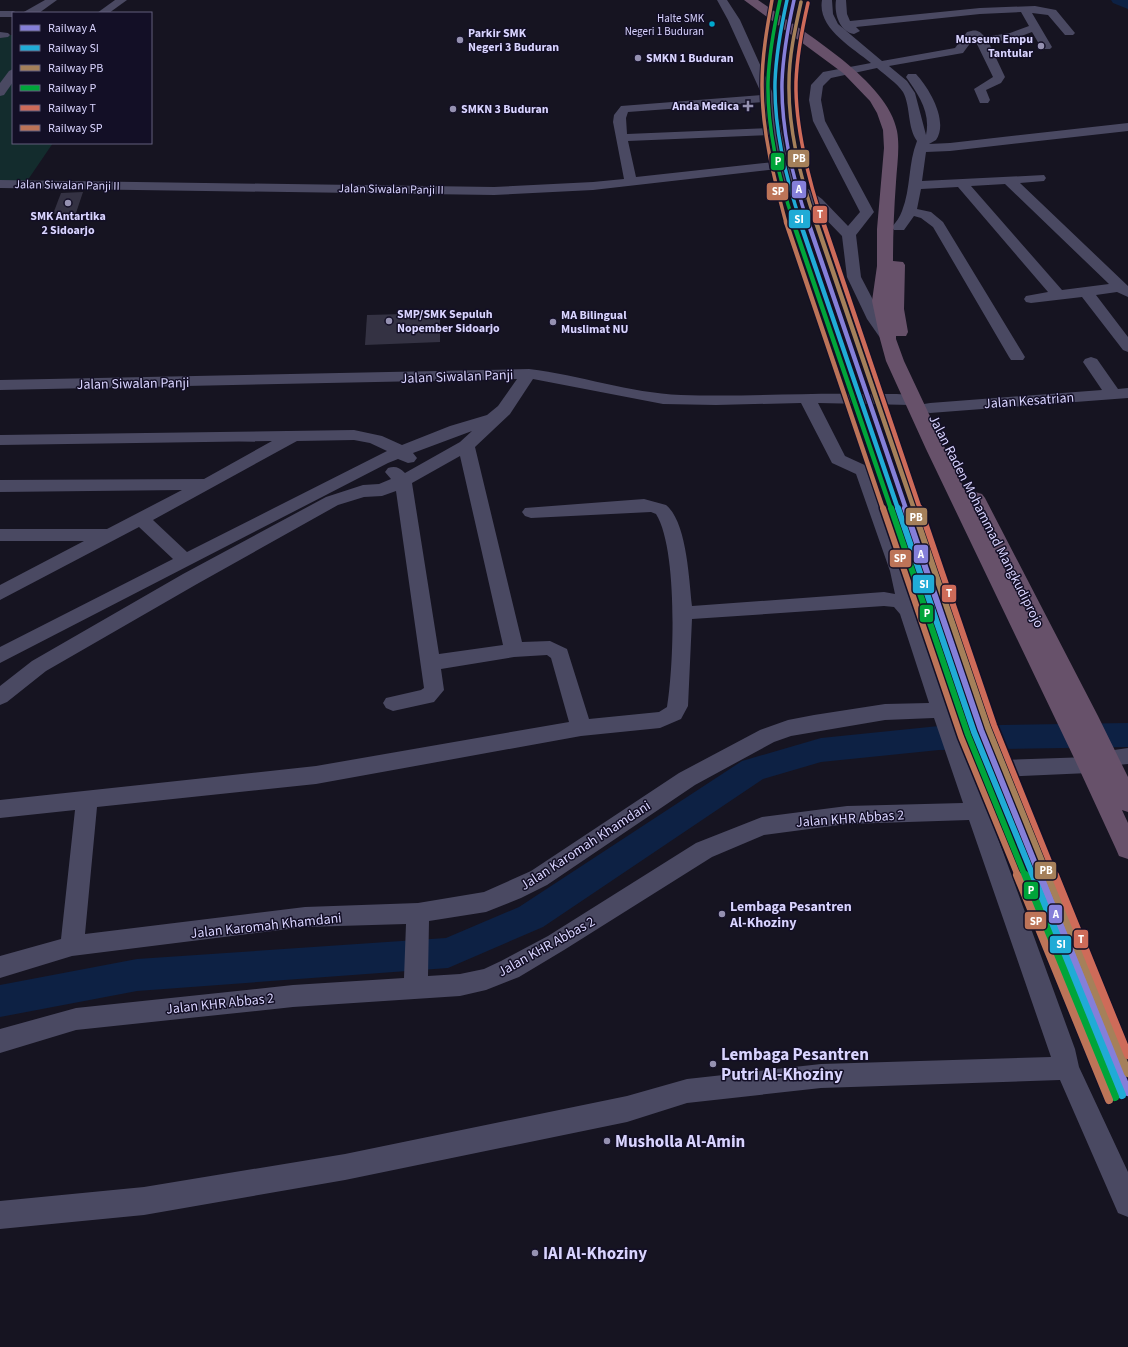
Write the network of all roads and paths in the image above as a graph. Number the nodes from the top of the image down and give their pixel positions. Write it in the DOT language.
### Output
graph roads {
  1 [pos="52,0"];
  2 [pos="722,0"];
  3 [pos="750,0"];
  4 [pos="762,0"];
  5 [pos="827,0"];
  6 [pos="841,0"];
  7 [pos="1025,9"];
  8 [pos="33,12"];
  9 [pos="0,14"];
  10 [pos="12,14"];
  11 [pos="847,25"];
  12 [pos="1034,28"];
  13 [pos="1069,33"];
  14 [pos="982,41"];
  15 [pos="1046,47"];
  16 [pos="959,51"];
  17 [pos="988,53"];
  18 [pos="895,62"];
  19 [pos="12,64"];
  20 [pos="882,64"];
  21 [pos="3,82"];
  22 [pos="768,98"];
  23 [pos="984,100"];
  24 [pos="1128,127"];
  25 [pos="774,131"];
  26 [pos="903,135"];
  27 [pos="621,138"];
  28 [pos="922,144"];
  29 [pos="781,165"];
  30 [pos="899,165"];
  31 [pos="1039,178"];
  32 [pos="1009,180"];
  33 [pos="631,182"];
  34 [pos="961,182"];
  35 [pos="0,184"];
  36 [pos="915,185"];
  37 [pos="910,211"];
  38 [pos="899,227"];
  39 [pos="849,235"];
  40 [pos="1124,290"];
  41 [pos="1087,293"];
  42 [pos="1059,296"];
  43 [pos="1031,299"];
  44 [pos="888,339"];
  45 [pos="1128,347"];
  46 [pos="1017,357"];
  47 [pos="1091,362"];
  48 [pos="529,374"];
  49 [pos="0,385"];
  50 [pos="1121,394"];
  51 [pos="807,398"];
  52 [pos="912,400"];
  53 [pos="930,408"];
  54 [pos="493,419"];
  55 [pos="293,437"];
  56 [pos="1,442"];
  57 [pos="466,446"];
  58 [pos="402,452"];
  59 [pos="382,459"];
  60 [pos="422,469"];
  61 [pos="403,481"];
  62 [pos="207,484"];
  63 [pos="0,486"];
  64 [pos="531,512"];
  65 [pos="141,519"];
  66 [pos="0,535"];
  67 [pos="111,535"];
  68 [pos="184,559"];
  69 [pos="1,591"];
  70 [pos="909,610"];
  71 [pos="683,613"];
  72 [pos="514,650"];
  73 [pos="0,656"];
  74 [pos="430,663"];
  75 [pos="0,697"];
  76 [pos="393,703"];
  77 [pos="1077,718"];
  78 [pos="945,719"];
  79 [pos="582,728"];
  80 [pos="1103,759"];
  81 [pos="959,761"];
  82 [pos="87,800"];
  83 [pos="1128,802"];
  84 [pos="0,809"];
  85 [pos="977,811"];
  86 [pos="1128,849"];
  87 [pos="418,919"];
  88 [pos="72,946"];
  89 [pos="0,967"];
  90 [pos="417,983"];
  91 [pos="0,1041"];
  92 [pos="1067,1068"];
  93 [pos="1128,1203"];
  94 [pos="0,1215"];
  1 -- 8 [label="street"];
  2 -- 22 [label="street"];
  3 -- 30 [label="highway"];
  4 -- 26 [label="highway"];
  5 -- 20 [label="street"];
  6 -- 11 [label="street"];
  7 -- 11 [label="street"];
  7 -- 12 [label="street"];
  7 -- 13 [label="street"];
  9 -- 10 [label="street"];
  11 -- 18 [label="street"];
  12 -- 14 [label="street"];
  12 -- 15 [label="street"];
  14 -- 16 [label="street"];
  14 -- 17 [label="street"];
  16 -- 17 [label="street"];
  16 -- 18 [label="street"];
  17 -- 23 [label="street"];
  18 -- 20 [label="street"];
  18 -- 28 [label="street"];
  19 -- 21 [label="street"];
  20 -- 28 [label="street"];
  20 -- 39 [label="street"];
  22 -- 25 [label="street"];
  22 -- 27 [label="street"];
  24 -- 28 [label="street"];
  25 -- 27 [label="street"];
  25 -- 29 [label="street"];
  27 -- 33 [label="street"];
  28 -- 36 [label="street"];
  29 -- 33 [label="street, Jalan Siwalan Panji II"];
  29 -- 39 [label="street"];
  30 -- 38 [label="highway, Jalan Raden Mohammad Mangkudiprojo"];
  30 -- 44 [label="highway, Jalan Raden Mohammad Mangkudiprojo"];
  31 -- 32 [label="street"];
  32 -- 34 [label="street"];
  32 -- 40 [label="street"];
  33 -- 35 [label="street, Jalan Siwalan Panji II"];
  34 -- 36 [label="street"];
  34 -- 42 [label="street"];
  36 -- 37 [label="street"];
  37 -- 38 [label="street"];
  37 -- 46 [label="street"];
  38 -- 53 [label="highway, Jalan Raden Mohammad Mangkudiprojo"];
  39 -- 44 [label="street, Jalan Raden Mohammad Mangkudiprojo"];
  40 -- 41 [label="street"];
  41 -- 42 [label="street"];
  41 -- 45 [label="street"];
  42 -- 43 [label="street"];
  44 -- 52 [label="highway, Jalan Raden Mohammad Mangkudiprojo"];
  47 -- 50 [label="street"];
  48 -- 49 [label="street, Jalan Siwalan Panji"];
  48 -- 51 [label="street, Jalan Siwalan Panji"];
  48 -- 54 [label="street"];
  50 -- 53 [label="street, Jalan Kesatrian"];
  51 -- 52 [label="street, Jalan Siwalan Panji"];
  51 -- 70 [label="street"];
  52 -- 77 [label="highway, Jalan Raden Mohammad Mangkudiprojo"];
  53 -- 77 [label="highway, Jalan Raden Mohammad Mangkudiprojo"];
  54 -- 57 [label="street"];
  54 -- 58 [label="street"];
  55 -- 56 [label="street"];
  55 -- 58 [label="street"];
  55 -- 62 [label="street"];
  57 -- 60 [label="street"];
  57 -- 72 [label="street"];
  58 -- 59 [label="street"];
  58 -- 60 [label="street"];
  59 -- 61 [label="street"];
  59 -- 68 [label="street"];
  60 -- 61 [label="street"];
  61 -- 74 [label="street"];
  61 -- 75 [label="street"];
  62 -- 63 [label="street"];
  62 -- 65 [label="street"];
  64 -- 71 [label="street"];
  65 -- 67 [label="street"];
  65 -- 68 [label="street"];
  66 -- 67 [label="street"];
  67 -- 69 [label="street"];
  68 -- 73 [label="street"];
  70 -- 71 [label="street"];
  70 -- 78 [label="street"];
  71 -- 79 [label="street"];
  72 -- 74 [label="street"];
  72 -- 79 [label="street"];
  74 -- 76 [label="street"];
  77 -- 80 [label="highway, Jalan Raden Mohammad Mangkudiprojo"];
  78 -- 81 [label="street"];
  78 -- 87 [label="street, Jalan Karomah Khamdani"];
  79 -- 82 [label="street"];
  80 -- 81 [label="street"];
  80 -- 83 [label="highway, Jalan Raden Mohammad Mangkudiprojo"];
  80 -- 86 [label="highway, Jalan Raden Mohammad Mangkudiprojo"];
  81 -- 85 [label="street"];
  82 -- 84 [label="street"];
  82 -- 88 [label="street"];
  85 -- 90 [label="street, Jalan KHR Abbas 2"];
  85 -- 92 [label="street"];
  87 -- 88 [label="street, Jalan Karomah Khamdani"];
  87 -- 90 [label="street"];
  88 -- 89 [label="street, Jalan Karomah Khamdani"];
  90 -- 91 [label="street, Jalan KHR Abbas 2"];
  92 -- 93 [label="street"];
  92 -- 94 [label="street"];
}
